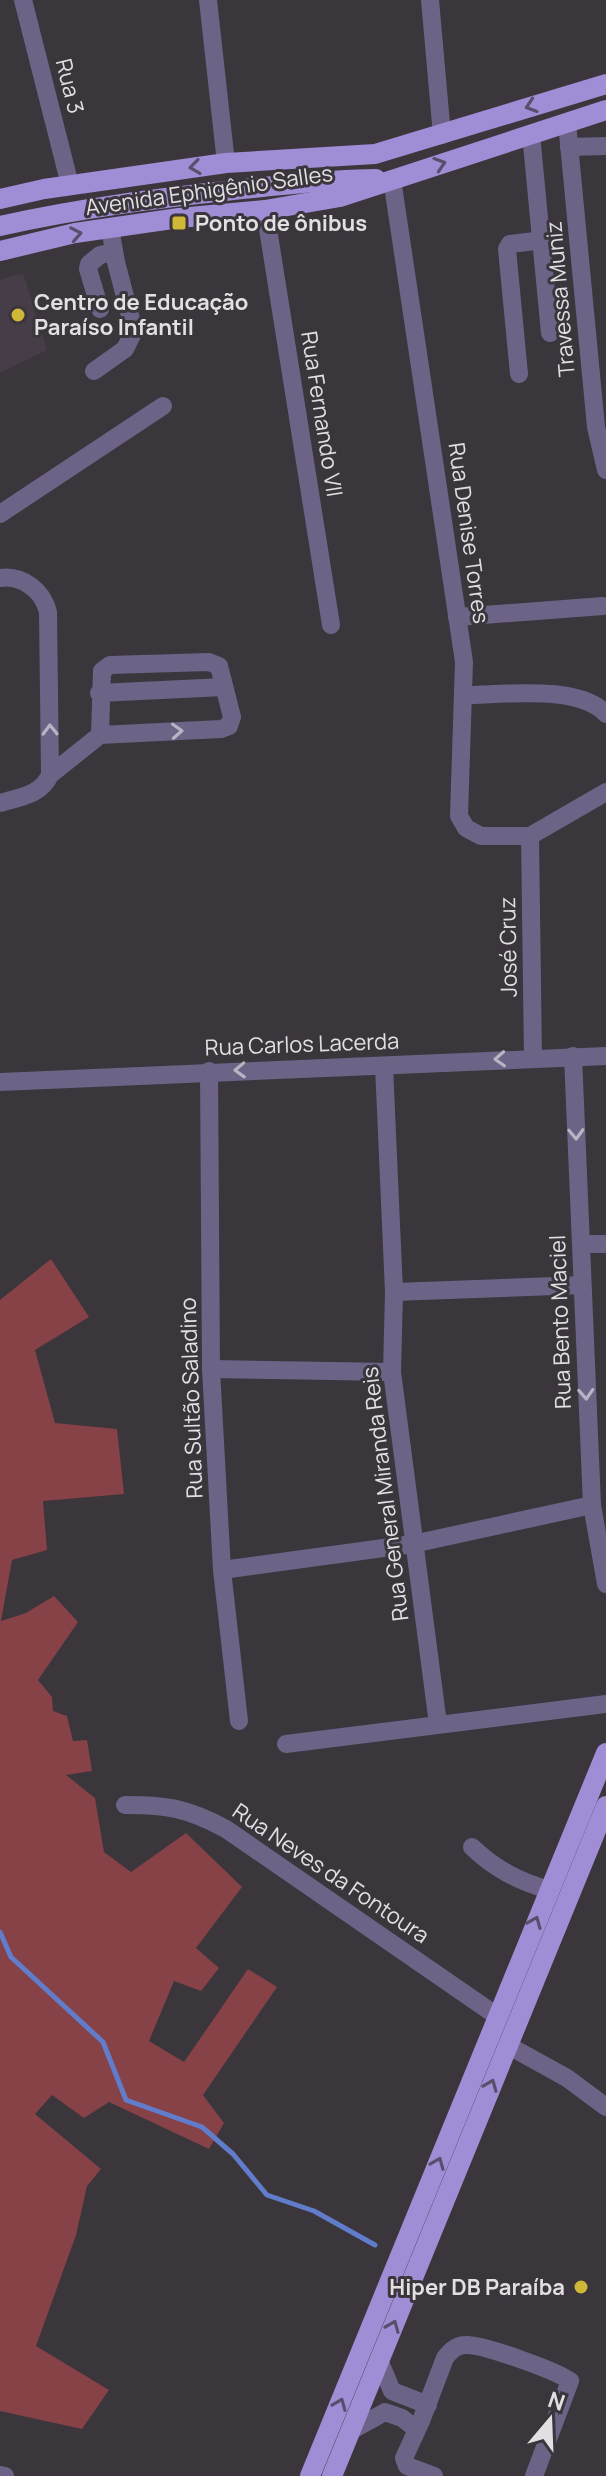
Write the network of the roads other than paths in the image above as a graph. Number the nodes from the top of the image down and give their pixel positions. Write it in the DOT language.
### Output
graph roads {
  1 [pos="23,0"];
  2 [pos="208,0"];
  3 [pos="430,0"];
  4 [pos="606,84"];
  5 [pos="606,110"];
  6 [pos="567,123"];
  7 [pos="531,134"];
  8 [pos="442,135"];
  9 [pos="606,146"];
  10 [pos="569,147"];
  11 [pos="226,163"];
  12 [pos="392,179"];
  13 [pos="70,185"];
  14 [pos="0,199"];
  15 [pos="265,210"];
  16 [pos="0,226"];
  17 [pos="110,228"];
  18 [pos="543,240"];
  19 [pos="0,251"];
  20 [pos="114,252"];
  21 [pos="100,309"];
  22 [pos="550,333"];
  23 [pos="94,371"];
  24 [pos="519,374"];
  25 [pos="163,406"];
  26 [pos="606,470"];
  27 [pos="0,514"];
  28 [pos="0,578"];
  29 [pos="603,606"];
  30 [pos="457,617"];
  31 [pos="331,625"];
  32 [pos="224,687"];
  33 [pos="99,693"];
  34 [pos="464,695"];
  35 [pos="606,714"];
  36 [pos="100,735"];
  37 [pos="50,775"];
  38 [pos="606,792"];
  39 [pos="0,803"];
  40 [pos="530,836"];
  41 [pos="573,1056"];
  42 [pos="606,1056"];
  43 [pos="533,1058"];
  44 [pos="384,1066"];
  45 [pos="209,1071"];
  46 [pos="0,1082"];
  47 [pos="581,1244"];
  48 [pos="606,1244"];
  49 [pos="581,1285"];
  50 [pos="394,1292"];
  51 [pos="211,1369"];
  52 [pos="392,1372"];
  53 [pos="592,1505"];
  54 [pos="413,1544"];
  55 [pos="222,1570"];
  56 [pos="606,1584"];
  57 [pos="606,1704"];
  58 [pos="239,1721"];
  59 [pos="438,1724"];
  60 [pos="286,1744"];
  61 [pos="606,1753"];
  62 [pos="125,1805"];
  63 [pos="606,1806"];
  64 [pos="599,1840"];
  65 [pos="472,1847"];
  66 [pos="549,1890"];
  67 [pos="497,2016"];
  68 [pos="507,2045"];
  69 [pos="606,2107"];
  70 [pos="379,2360"];
  71 [pos="392,2391"];
  72 [pos="428,2405"];
  73 [pos="385,2412"];
  74 [pos="416,2429"];
  75 [pos="349,2432"];
  76 [pos="310,2476"];
  77 [pos="332,2476"];
  78 [pos="434,2476"];
  79 [pos="534,2476"];
  1 -- 13 [label="street, Rua 3"];
  2 -- 11 [label="street"];
  3 -- 8 [label="street"];
  4 -- 8 [label="main road, Avenida Ephigênio Salles, one-way"];
  5 -- 6 [label="main road, Avenida Ephigênio Salles"];
  6 -- 7 [label="main road, Avenida Ephigênio Salles"];
  6 -- 10 [label="street, Travessa Muniz"];
  12 -- 7 [label="main road, Avenida Ephigênio Salles, one-way"];
  7 -- 18 [label="street"];
  8 -- 11 [label="main road, Avenida Ephigênio Salles"];
  9 -- 10 [label="street"];
  10 -- 26 [label="street, Travessa Muniz"];
  11 -- 13 [label="main road, Avenida Ephigênio Salles, one-way"];
  12 -- 15 [label="main road, Avenida Ephigênio Salles"];
  12 -- 16 [label="main road"];
  12 -- 30 [label="street, Rua Denise Torres"];
  13 -- 14 [label="main road, Avenida Ephigênio Salles"];
  15 -- 17 [label="main road, Avenida Ephigênio Salles"];
  15 -- 31 [label="street, Rua Fernando VII"];
  19 -- 17 [label="main road, Avenida Ephigênio Salles, one-way"];
  17 -- 20 [label="street"];
  18 -- 22 [label="street"];
  18 -- 24 [label="street"];
  20 -- 21 [label="street"];
  20 -- 23 [label="street"];
  25 -- 27 [label="street"];
  37 -- 28 [label="street, one-way"];
  29 -- 30 [label="street"];
  30 -- 34 [label="street, Rua Denise Torres"];
  32 -- 33 [label="street"];
  32 -- 33 [label="street"];
  36 -- 32 [label="street, one-way"];
  33 -- 36 [label="street"];
  34 -- 35 [label="street"];
  34 -- 40 [label="street, Rua Denise Torres"];
  36 -- 37 [label="street"];
  37 -- 39 [label="street"];
  38 -- 40 [label="street"];
  40 -- 43 [label="street, José Cruz"];
  41 -- 42 [label="street, Rua Carlos Lacerda"];
  41 -- 43 [label="street, Rua Carlos Lacerda"];
  41 -- 47 [label="street, Rua Bento Maciel, one-way"];
  43 -- 44 [label="street, Rua Carlos Lacerda, one-way"];
  44 -- 45 [label="street, Rua Carlos Lacerda, one-way"];
  44 -- 50 [label="street, Rua General Miranda Reis"];
  45 -- 46 [label="street, Rua Carlos Lacerda"];
  45 -- 51 [label="street, Rua Sultão Saladino"];
  47 -- 48 [label="street"];
  47 -- 49 [label="street, Rua Bento Maciel"];
  49 -- 50 [label="street"];
  49 -- 53 [label="street, Rua Bento Maciel, one-way"];
  50 -- 52 [label="street, Rua General Miranda Reis"];
  51 -- 52 [label="street"];
  51 -- 55 [label="street, Rua Sultão Saladino"];
  52 -- 54 [label="street, Rua General Miranda Reis"];
  53 -- 54 [label="street"];
  53 -- 56 [label="street, Rua Bento Maciel"];
  54 -- 55 [label="street"];
  54 -- 59 [label="street, Rua General Miranda Reis"];
  55 -- 58 [label="street, Rua Sultão Saladino"];
  57 -- 59 [label="street"];
  59 -- 60 [label="street"];
  61 -- 66 [label="main road"];
  62 -- 67 [label="street, Rua Neves da Fontoura"];
  63 -- 64 [label="main road"];
  64 -- 68 [label="main road"];
  65 -- 66 [label="street"];
  67 -- 66 [label="main road, one-way"];
  76 -- 67 [label="main road, one-way"];
  68 -- 69 [label="street"];
  70 -- 68 [label="main road, one-way"];
  70 -- 71 [label="street"];
  70 -- 75 [label="main road"];
  71 -- 72 [label="street"];
  71 -- 73 [label="street"];
  72 -- 74 [label="street"];
  72 -- 79 [label="street"];
  73 -- 74 [label="street"];
  73 -- 75 [label="street"];
  74 -- 78 [label="street"];
  75 -- 77 [label="main road"];
}
